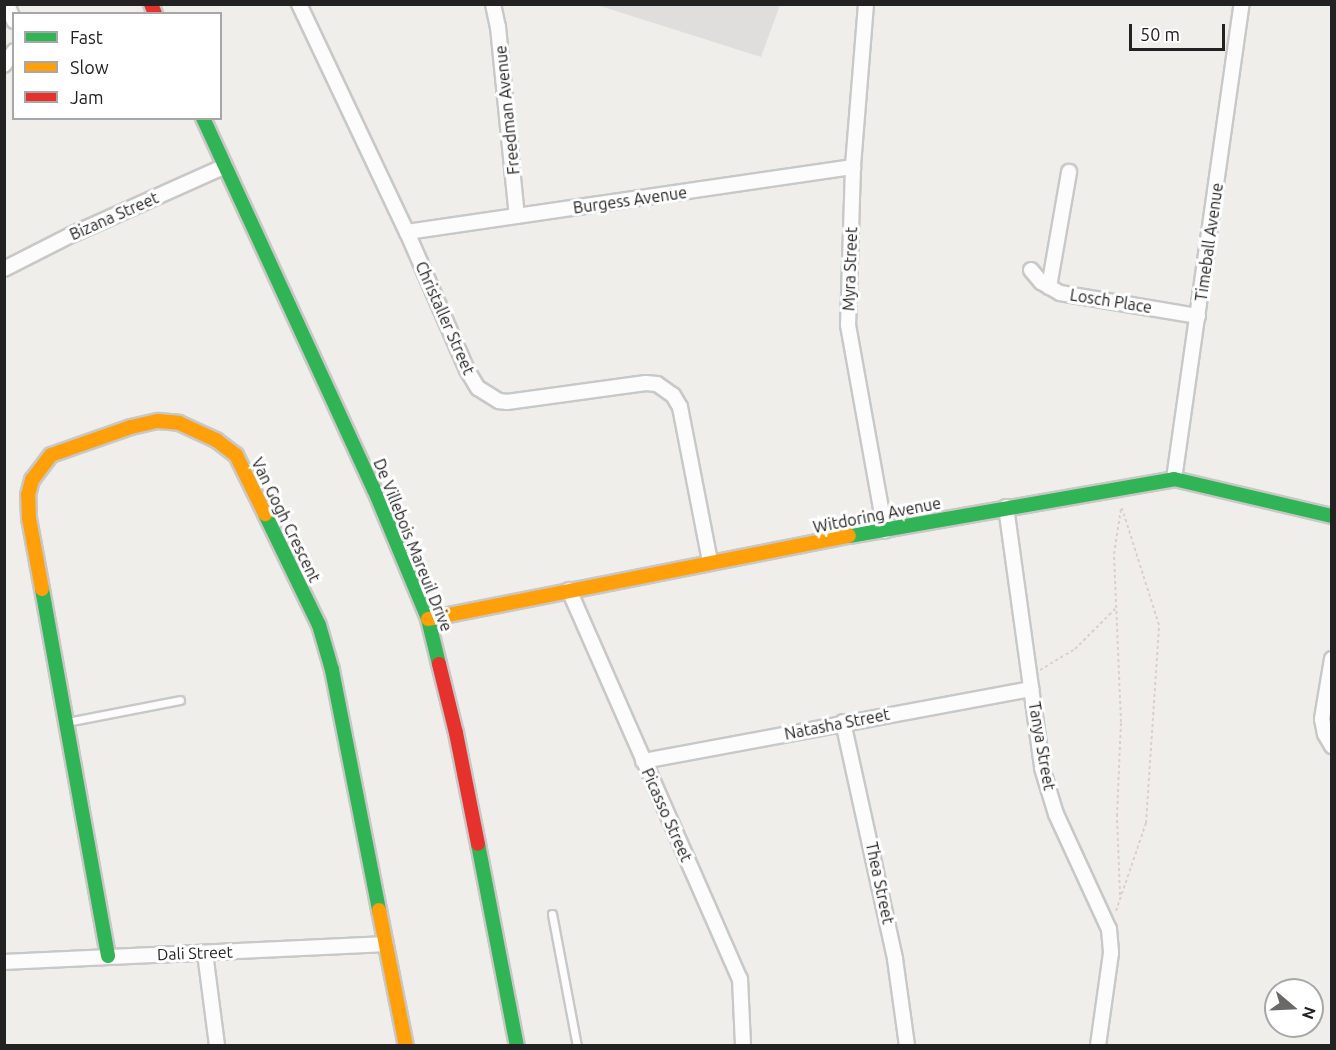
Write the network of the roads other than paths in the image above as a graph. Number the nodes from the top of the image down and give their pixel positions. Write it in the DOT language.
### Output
graph roads {
  1 [pos="299,4"];
  2 [pos="493,4"];
  3 [pos="866,4"];
  4 [pos="1242,4"];
  5 [pos="204,120"];
  6 [pos="225,166"];
  7 [pos="853,167"];
  8 [pos="1068,172"];
  9 [pos="518,216"];
  10 [pos="407,232"];
  11 [pos="4,269"];
  12 [pos="1031,270"];
  13 [pos="1049,288"];
  14 [pos="1198,316"];
  15 [pos="1174,479"];
  16 [pos="1006,507"];
  17 [pos="1332,516"];
  18 [pos="885,531"];
  19 [pos="711,562"];
  20 [pos="569,590"];
  21 [pos="428,619"];
  22 [pos="1332,659"];
  23 [pos="1031,689"];
  24 [pos="180,700"];
  25 [pos="67,722"];
  26 [pos="843,722"];
  27 [pos="1332,746"];
  28 [pos="643,761"];
  29 [pos="552,914"];
  30 [pos="386,944"];
  31 [pos="205,953"];
  32 [pos="108,956"];
  33 [pos="4,962"];
  34 [pos="217,1046"];
  35 [pos="406,1046"];
  36 [pos="517,1046"];
  37 [pos="577,1046"];
  38 [pos="742,1046"];
  39 [pos="907,1046"];
  40 [pos="1098,1046"];
  1 -- 10 [label="street, Christaller Street"];
  2 -- 9 [label="street, Freedman Avenue"];
  3 -- 7 [label="street, Myra Street"];
  4 -- 14 [label="street, Timeball Avenue"];
  5 -- 6 [label="street, De Villebois Mareuil Drive"];
  6 -- 11 [label="street, Bizana Street"];
  6 -- 21 [label="street, De Villebois Mareuil Drive"];
  7 -- 9 [label="street, Burgess Avenue"];
  7 -- 18 [label="street, Myra Street"];
  8 -- 13 [label="street"];
  9 -- 10 [label="street, Burgess Avenue"];
  10 -- 19 [label="street, Christaller Street"];
  12 -- 13 [label="street, Losch Place"];
  13 -- 14 [label="street, Losch Place"];
  14 -- 15 [label="street, Timeball Avenue"];
  15 -- 16 [label="street, Witdoring Avenue"];
  15 -- 17 [label="street, Witdoring Avenue"];
  16 -- 18 [label="street, Witdoring Avenue"];
  16 -- 23 [label="street, Tanya Street"];
  18 -- 19 [label="street, Witdoring Avenue"];
  19 -- 20 [label="street, Witdoring Avenue"];
  20 -- 21 [label="street, Witdoring Avenue"];
  20 -- 28 [label="street, Picasso Street"];
  21 -- 36 [label="street, De Villebois Mareuil Drive"];
  22 -- 27 [label="street"];
  23 -- 26 [label="street, Natasha Street"];
  23 -- 40 [label="street, Tanya Street"];
  24 -- 25 [label="lane"];
  25 -- 30 [label="street, Van Gogh Crescent"];
  25 -- 32 [label="street, Van Gogh Crescent"];
  26 -- 28 [label="street, Natasha Street"];
  26 -- 39 [label="street, Thea Street"];
  28 -- 38 [label="street, Picasso Street"];
  29 -- 37 [label="lane"];
  30 -- 31 [label="street, Dali Street"];
  30 -- 35 [label="street, Van Gogh Crescent"];
  31 -- 32 [label="street, Dali Street"];
  31 -- 34 [label="street"];
  32 -- 33 [label="street, Dali Street"];
}
